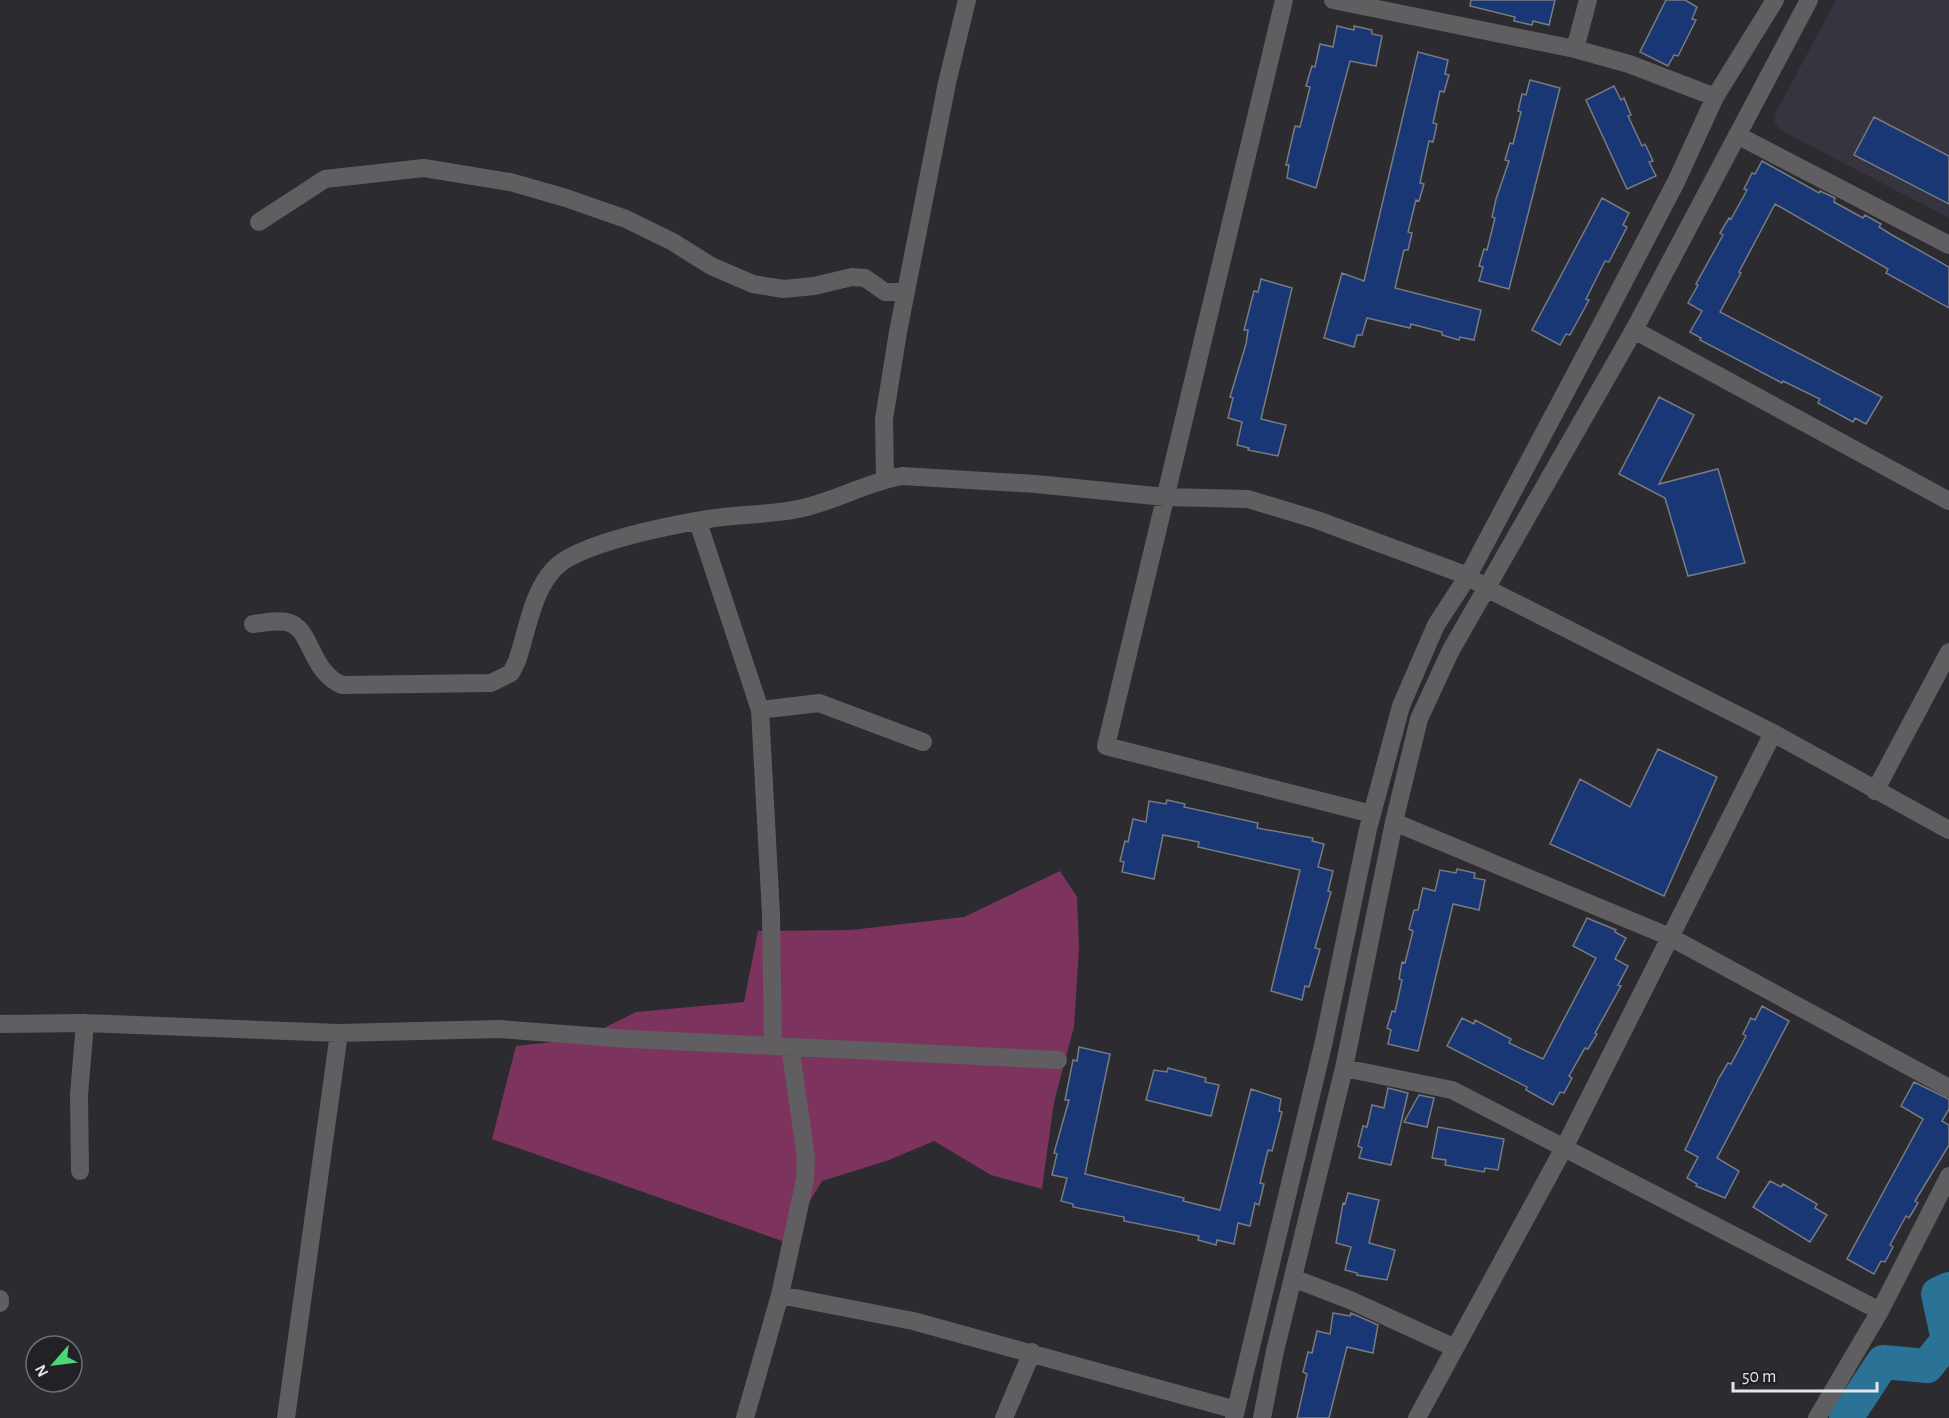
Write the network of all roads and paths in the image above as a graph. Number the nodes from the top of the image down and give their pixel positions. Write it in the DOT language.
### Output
graph roads {
  1 [pos="967,0"];
  2 [pos="1284,0"];
  3 [pos="1333,0"];
  4 [pos="1588,0"];
  5 [pos="1775,0"];
  6 [pos="1809,0"];
  7 [pos="1575,49"];
  8 [pos="1715,97"];
  9 [pos="1737,135"];
  10 [pos="259,222"];
  11 [pos="1949,245"];
  12 [pos="906,292"];
  13 [pos="1634,330"];
  14 [pos="885,479"];
  15 [pos="1164,497"];
  16 [pos="1949,501"];
  17 [pos="698,522"];
  18 [pos="1468,576"];
  19 [pos="1486,588"];
  20 [pos="253,624"];
  21 [pos="1949,652"];
  22 [pos="760,710"];
  23 [pos="1773,733"];
  24 [pos="923,741"];
  25 [pos="1875,791"];
  26 [pos="1372,814"];
  27 [pos="1394,822"];
  28 [pos="1949,830"];
  29 [pos="1670,937"];
  30 [pos="85,1023"];
  31 [pos="0,1024"];
  32 [pos="339,1033"];
  33 [pos="782,1047"];
  34 [pos="1058,1060"];
  35 [pos="1344,1068"];
  36 [pos="1949,1088"];
  37 [pos="1565,1146"];
  38 [pos="80,1171"];
  39 [pos="1949,1176"];
  40 [pos="1293,1278"];
  41 [pos="780,1295"];
  42 [pos="1880,1311"];
  43 [pos="1252,1343"];
  44 [pos="1455,1348"];
  45 [pos="1275,1351"];
  46 [pos="1032,1352"];
  47 [pos="1235,1414"];
  48 [pos="286,1418"];
  49 [pos="746,1418"];
  50 [pos="1004,1418"];
  51 [pos="1262,1418"];
  52 [pos="1417,1418"];
  53 [pos="1817,1418"];
  1 -- 12 [label="street"];
  2 -- 15 [label="street"];
  3 -- 7 [label="street"];
  4 -- 7 [label="street"];
  5 -- 8 [label="street"];
  6 -- 9 [label="street"];
  7 -- 8 [label="street"];
  8 -- 18 [label="street"];
  9 -- 11 [label="street"];
  9 -- 13 [label="street"];
  10 -- 12 [label="street"];
  12 -- 14 [label="street"];
  13 -- 16 [label="street"];
  13 -- 19 [label="street"];
  14 -- 15 [label="street"];
  14 -- 17 [label="street"];
  15 -- 18 [label="street"];
  15 -- 26 [label="street"];
  17 -- 20 [label="street"];
  17 -- 22 [label="street"];
  18 -- 19 [label="street"];
  18 -- 26 [label="street"];
  19 -- 23 [label="street"];
  19 -- 27 [label="street"];
  21 -- 25 [label="street"];
  22 -- 24 [label="street"];
  22 -- 33 [label="street"];
  23 -- 25 [label="street"];
  23 -- 29 [label="street"];
  25 -- 28 [label="street"];
  26 -- 43 [label="street"];
  27 -- 29 [label="street"];
  27 -- 35 [label="street"];
  29 -- 36 [label="street"];
  29 -- 37 [label="street"];
  30 -- 31 [label="street"];
  30 -- 32 [label="street"];
  30 -- 38 [label="street"];
  32 -- 33 [label="street"];
  32 -- 48 [label="street"];
  33 -- 34 [label="street"];
  33 -- 41 [label="street"];
  35 -- 37 [label="street"];
  35 -- 40 [label="street"];
  37 -- 42 [label="street"];
  37 -- 44 [label="street"];
  39 -- 42 [label="street"];
  40 -- 44 [label="street"];
  40 -- 45 [label="street"];
  41 -- 46 [label="street"];
  41 -- 49 [label="street"];
  42 -- 53 [label="street"];
  43 -- 45 [label="street"];
  43 -- 47 [label="street"];
  44 -- 52 [label="street"];
  45 -- 51 [label="street"];
  46 -- 47 [label="street"];
  46 -- 50 [label="street"];
}
